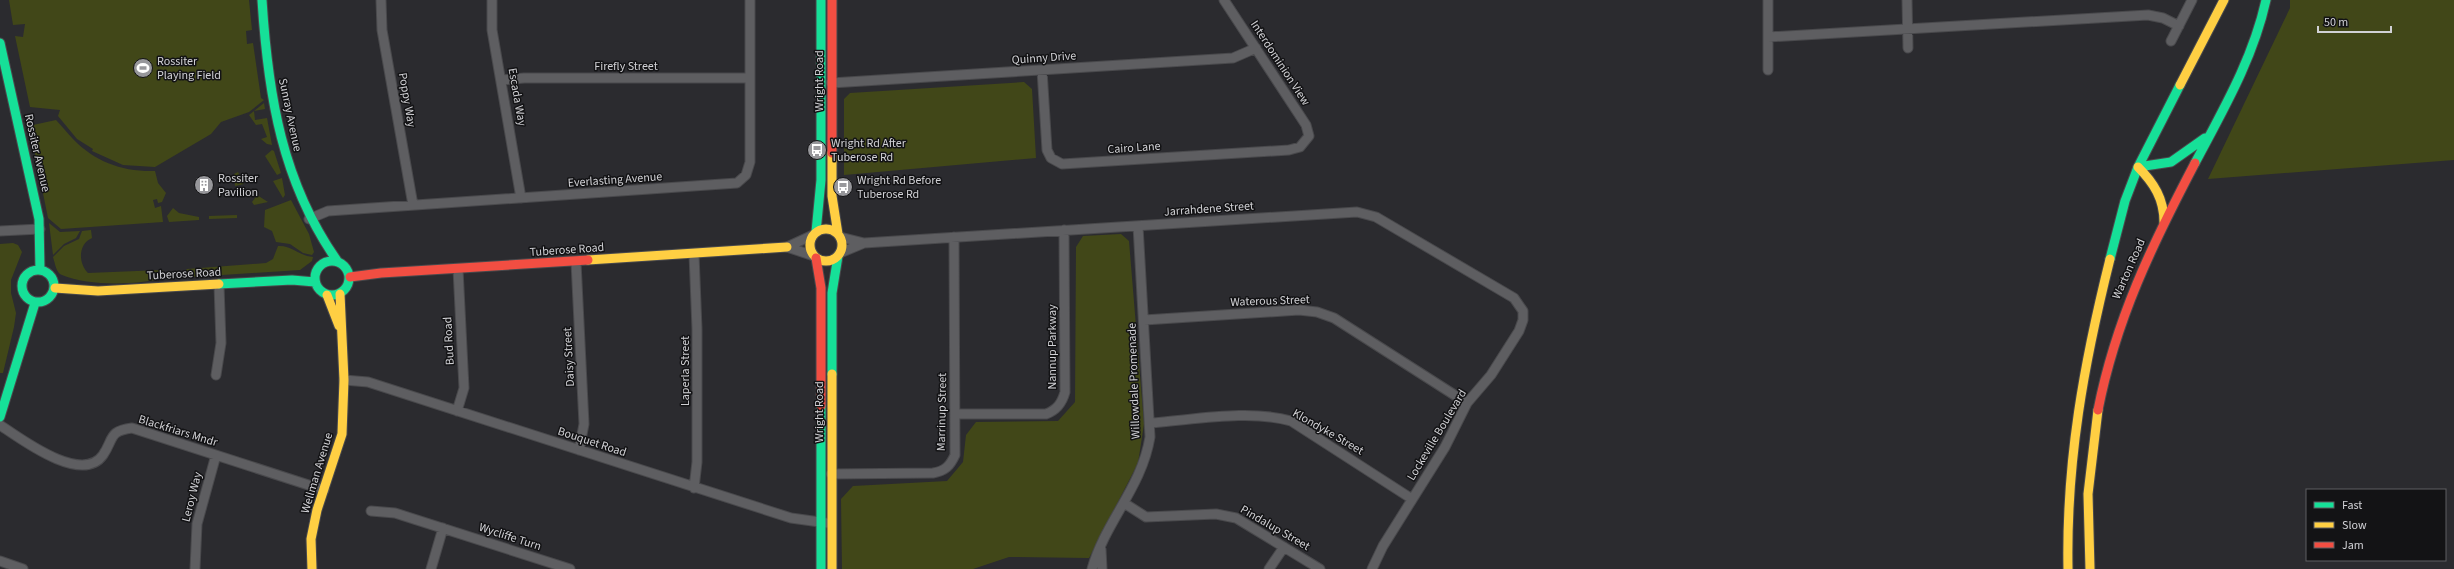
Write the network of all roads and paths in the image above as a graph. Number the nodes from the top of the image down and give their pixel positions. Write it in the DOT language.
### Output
graph roads {
  1 [pos="262,0"];
  2 [pos="381,0"];
  3 [pos="492,0"];
  4 [pos="750,0"];
  5 [pos="821,0"];
  6 [pos="832,0"];
  7 [pos="1224,0"];
  8 [pos="1768,0"];
  9 [pos="1907,0"];
  10 [pos="2192,0"];
  11 [pos="2224,0"];
  12 [pos="2264,2"];
  13 [pos="2179,26"];
  14 [pos="1908,28"];
  15 [pos="1768,37"];
  16 [pos="2171,41"];
  17 [pos="0,43"];
  18 [pos="1256,48"];
  19 [pos="1908,48"];
  20 [pos="1042,70"];
  21 [pos="1768,70"];
  22 [pos="750,78"];
  23 [pos="502,80"];
  24 [pos="831,83"];
  25 [pos="2211,133"];
  26 [pos="1306,142"];
  27 [pos="2138,167"];
  28 [pos="520,198"];
  29 [pos="413,205"];
  30 [pos="309,219"];
  31 [pos="2164,222"];
  32 [pos="1138,226"];
  33 [pos="40,228"];
  34 [pos="315,230"];
  35 [pos="1064,230"];
  36 [pos="0,231"];
  37 [pos="815,233"];
  38 [pos="839,236"];
  39 [pos="954,237"];
  40 [pos="864,243"];
  41 [pos="787,247"];
  42 [pos="694,254"];
  43 [pos="839,254"];
  44 [pos="815,257"];
  45 [pos="338,262"];
  46 [pos="576,262"];
  47 [pos="322,264"];
  48 [pos="458,269"];
  49 [pos="40,270"];
  50 [pos="350,277"];
  51 [pos="315,282"];
  52 [pos="219,285"];
  53 [pos="55,288"];
  54 [pos="340,294"];
  55 [pos="327,295"];
  56 [pos="35,302"];
  57 [pos="1524,314"];
  58 [pos="1144,320"];
  59 [pos="342,336"];
  60 [pos="216,375"];
  61 [pos="344,380"];
  62 [pos="1467,403"];
  63 [pos="457,411"];
  64 [pos="955,414"];
  65 [pos="0,417"];
  66 [pos="1150,423"];
  67 [pos="0,425"];
  68 [pos="579,450"];
  69 [pos="216,455"];
  70 [pos="831,474"];
  71 [pos="694,488"];
  72 [pos="324,490"];
  73 [pos="1412,499"];
  74 [pos="1124,504"];
  75 [pos="371,511"];
  76 [pos="821,523"];
  77 [pos="832,523"];
  78 [pos="443,528"];
  79 [pos="1284,547"];
  80 [pos="1101,548"];
  81 [pos="0,562"];
  82 [pos="23,569"];
  83 [pos="195,569"];
  84 [pos="312,569"];
  85 [pos="431,569"];
  86 [pos="570,569"];
  87 [pos="821,569"];
  88 [pos="832,569"];
  89 [pos="1092,569"];
  90 [pos="1102,569"];
  91 [pos="1269,569"];
  92 [pos="1320,569"];
  93 [pos="1372,569"];
  94 [pos="2068,569"];
  95 [pos="2090,569"];
  1 -- 30 [label="main road, Sunray Avenue"];
  2 -- 29 [label="street, Poppy Way"];
  3 -- 23 [label="street, Escada Way"];
  4 -- 22 [label="street, Everlasting Avenue"];
  5 -- 37 [label="main road, Wright Road"];
  6 -- 24 [label="main road, Wright Road"];
  7 -- 18 [label="street, Interdominion View"];
  8 -- 15 [label="street"];
  9 -- 14 [label="street"];
  10 -- 13 [label="street"];
  11 -- 27 [label="main road, Warton Road"];
  12 -- 25 [label="main road, Warton Road"];
  13 -- 14 [label="street"];
  13 -- 16 [label="street"];
  14 -- 15 [label="street"];
  14 -- 19 [label="street"];
  15 -- 21 [label="street"];
  17 -- 33 [label="main road, Rossiter Avenue"];
  18 -- 20 [label="street, Quinny Drive"];
  18 -- 26 [label="street, Interdominion View"];
  20 -- 24 [label="street, Quinny Drive"];
  20 -- 26 [label="street, Cairo Lane"];
  22 -- 23 [label="street, Firefly Street"];
  22 -- 28 [label="street, Everlasting Avenue"];
  23 -- 28 [label="street, Escada Way"];
  24 -- 38 [label="main road, Wright Road"];
  25 -- 27 [label="main road"];
  25 -- 31 [label="main road, Warton Road"];
  27 -- 31 [label="main road"];
  27 -- 94 [label="main road, Warton Road"];
  28 -- 29 [label="street, Everlasting Avenue"];
  29 -- 30 [label="street, Everlasting Avenue"];
  30 -- 34 [label="main road, Sunray Avenue"];
  31 -- 95 [label="main road, Warton Road"];
  32 -- 35 [label="street, Jarrahdene Street"];
  32 -- 57 [label="street, Jarrahdene Street"];
  32 -- 58 [label="street, Willowdale Promenade"];
  33 -- 36 [label="street"];
  33 -- 49 [label="main road, Rossiter Avenue"];
  34 -- 45 [label="main road, Sunray Avenue"];
  34 -- 47 [label="main road, Sunray Avenue"];
  35 -- 39 [label="street, Jarrahdene Street"];
  35 -- 64 [label="street, Nannup Parkway"];
  37 -- 38 [label="main road"];
  37 -- 41 [label="street, Tuberose Road"];
  37 -- 44 [label="main road"];
  38 -- 40 [label="street, Jarrahdene Street"];
  38 -- 43 [label="main road"];
  39 -- 40 [label="street, Jarrahdene Street"];
  39 -- 64 [label="street, Marrinup Street"];
  40 -- 43 [label="street, Jarrahdene Street"];
  41 -- 42 [label="main road, Tuberose Road"];
  41 -- 44 [label="street, Tuberose Road"];
  42 -- 46 [label="main road, Tuberose Road"];
  42 -- 71 [label="street, Laperla Street"];
  43 -- 44 [label="main road"];
  43 -- 70 [label="main road, Wright Road"];
  44 -- 76 [label="main road, Wright Road"];
  45 -- 47 [label="main road"];
  45 -- 50 [label="main road"];
  46 -- 48 [label="main road, Tuberose Road"];
  46 -- 68 [label="street, Daisy Street"];
  47 -- 51 [label="main road"];
  48 -- 50 [label="main road, Tuberose Road"];
  48 -- 63 [label="street, Bud Road"];
  49 -- 53 [label="main road"];
  49 -- 56 [label="main road"];
  50 -- 54 [label="main road"];
  51 -- 52 [label="main road, Tuberose Road"];
  51 -- 55 [label="main road"];
  52 -- 53 [label="main road, Tuberose Road"];
  52 -- 60 [label="street"];
  53 -- 56 [label="main road"];
  54 -- 55 [label="main road"];
  54 -- 59 [label="main road, Wellman Avenue"];
  55 -- 59 [label="main road, Wellman Avenue"];
  56 -- 65 [label="main road"];
  57 -- 62 [label="street, Lockeville Boulevard"];
  58 -- 62 [label="street, Waterous Street"];
  58 -- 66 [label="street, Willowdale Promenade"];
  59 -- 61 [label="main road, Wellman Avenue"];
  61 -- 63 [label="street, Bouquet Road"];
  61 -- 72 [label="main road, Wellman Avenue"];
  62 -- 73 [label="street, Lockeville Boulevard"];
  63 -- 68 [label="street, Bouquet Road"];
  64 -- 70 [label="street, Marrinup Street"];
  66 -- 73 [label="street, Klondyke Street"];
  66 -- 74 [label="street, Willowdale Promenade"];
  67 -- 69 [label="street, Blackfriars Mndr"];
  68 -- 71 [label="street, Bouquet Road"];
  69 -- 72 [label="street, Blackfriars Mndr"];
  69 -- 83 [label="street, Leroy Way"];
  70 -- 77 [label="main road, Wright Road"];
  71 -- 76 [label="street, Bouquet Road"];
  72 -- 84 [label="main road, Wellman Avenue"];
  73 -- 93 [label="street, Lockeville Boulevard"];
  74 -- 79 [label="street, Pindalup Street"];
  74 -- 80 [label="street, Willowdale Promenade"];
  75 -- 78 [label="street, Wycliffe Turn"];
  76 -- 77 [label="street, Bouquet Road"];
  76 -- 87 [label="main road, Wright Road"];
  77 -- 88 [label="main road, Wright Road"];
  78 -- 85 [label="street"];
  78 -- 86 [label="street, Wycliffe Turn"];
  79 -- 91 [label="street"];
  79 -- 92 [label="street, Pindalup Street"];
  80 -- 89 [label="street, Willowdale Promenade"];
  80 -- 90 [label="street"];
  81 -- 82 [label="street"];
}
